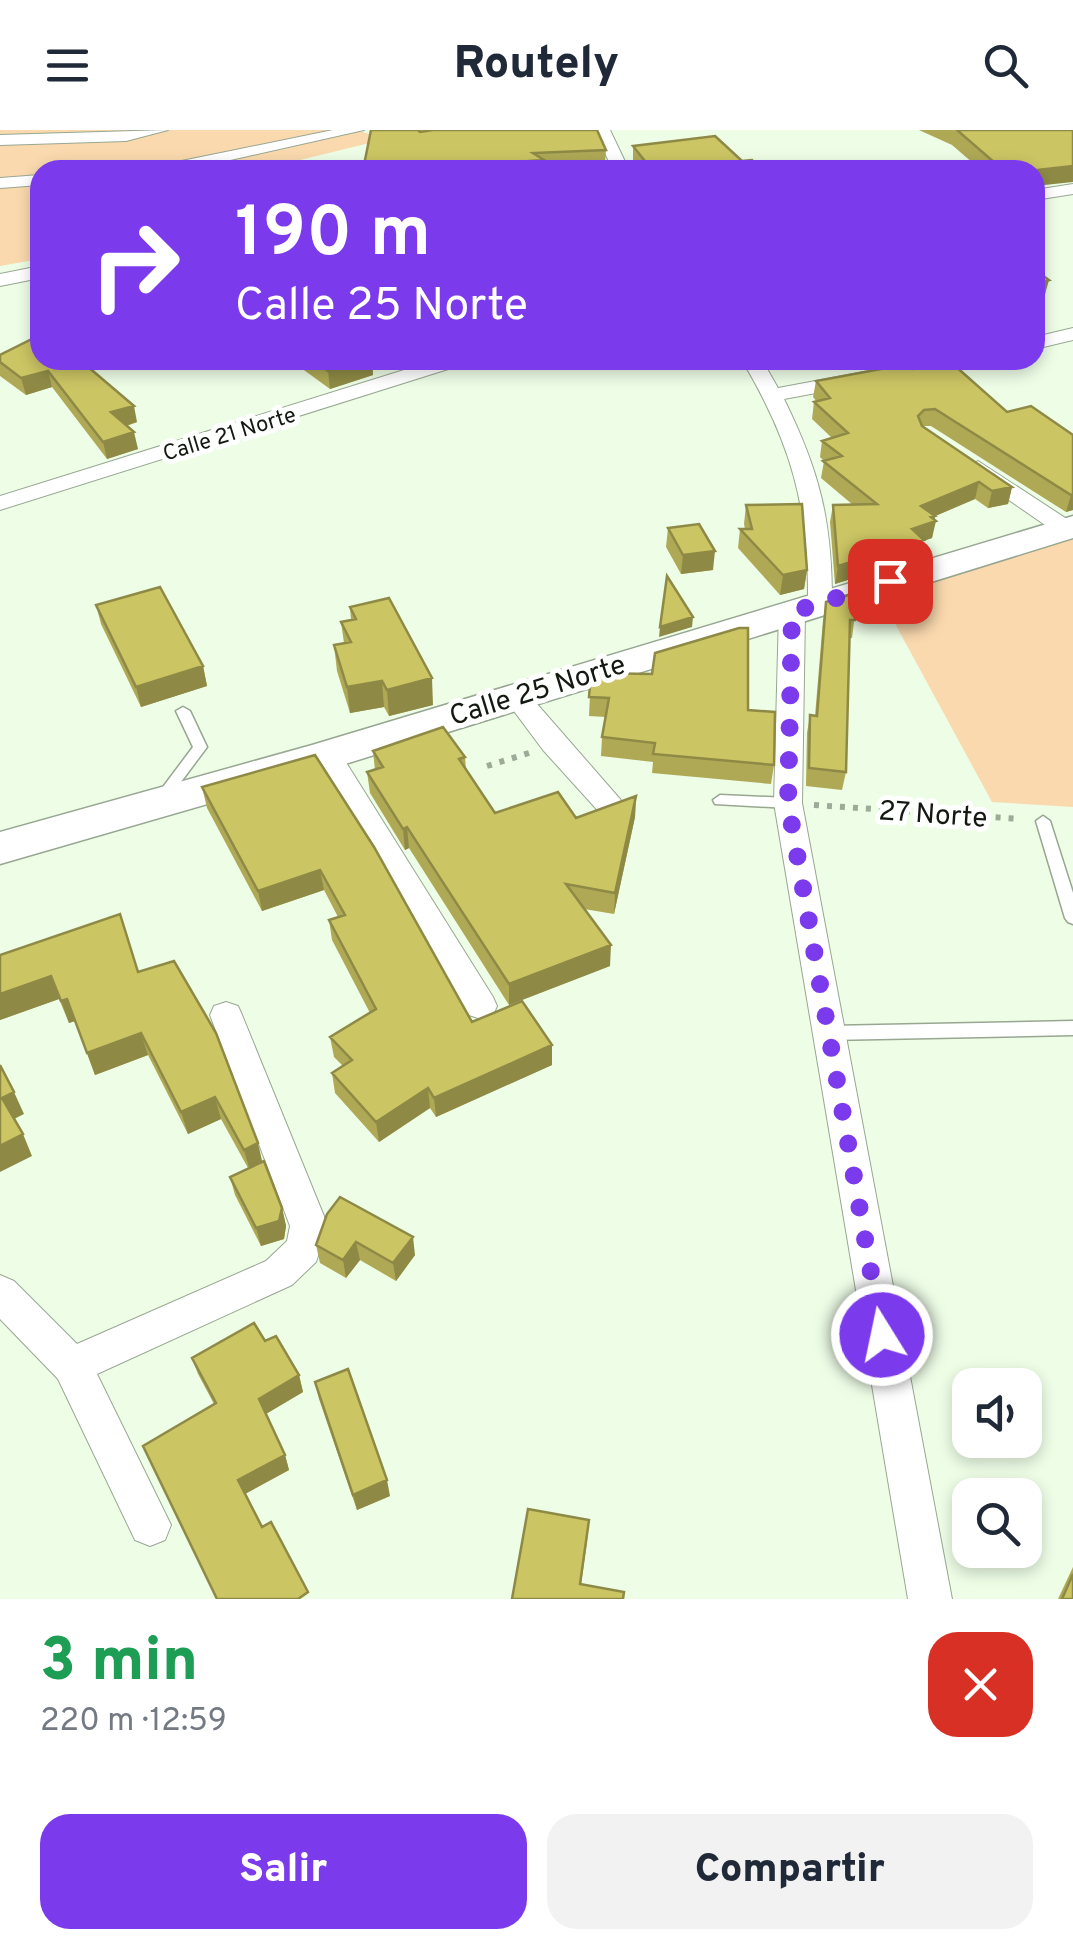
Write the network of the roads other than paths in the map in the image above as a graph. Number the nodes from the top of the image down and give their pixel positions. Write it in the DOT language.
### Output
graph roads {
  1 [pos="160,130"];
  2 [pos="356,130"];
  3 [pos="602,130"];
  4 [pos="0,140"];
  5 [pos="210,160"];
  6 [pos="610,160"];
  7 [pos="30,180"];
  8 [pos="0,182"];
  9 [pos="1073,188"];
  10 [pos="1045,193"];
  11 [pos="30,274"];
  12 [pos="0,280"];
  13 [pos="1073,334"];
  14 [pos="1045,341"];
  15 [pos="425,370"];
  16 [pos="758,370"];
  17 [pos="908,370"];
  18 [pos="774,395"];
  19 [pos="959,456"];
  20 [pos="0,503"];
  21 [pos="1070,528"];
  22 [pos="806,607"];
  23 [pos="515,696"];
  24 [pos="183,711"];
  25 [pos="326,755"];
  26 [pos="162,799"];
  27 [pos="720,800"];
  28 [pos="788,803"];
  29 [pos="610,806"];
  30 [pos="1043,821"];
  31 [pos="0,848"];
  32 [pos="1073,918"];
  33 [pos="481,1006"];
  34 [pos="226,1015"];
  35 [pos="1073,1028"];
  36 [pos="829,1033"];
  37 [pos="0,1293"];
  38 [pos="72,1366"];
  39 [pos="150,1525"];
  40 [pos="930,1599"];
  1 -- 4 [label="street"];
  2 -- 5 [label="street"];
  3 -- 6 [label="street"];
  7 -- 8 [label="street"];
  9 -- 10 [label="street"];
  11 -- 12 [label="street"];
  13 -- 14 [label="street"];
  15 -- 20 [label="street, Calle 21 Norte"];
  16 -- 18 [label="street"];
  17 -- 18 [label="street"];
  18 -- 22 [label="street"];
  19 -- 21 [label="street"];
  21 -- 22 [label="street, Calle 25 Norte"];
  22 -- 23 [label="street, Calle 25 Norte"];
  22 -- 28 [label="street"];
  23 -- 25 [label="street, Calle 25 Norte"];
  23 -- 29 [label="street"];
  24 -- 26 [label="lane"];
  25 -- 26 [label="street, Calle 25 Norte"];
  25 -- 33 [label="street"];
  26 -- 31 [label="street, Calle 25 Norte"];
  27 -- 28 [label="lane"];
  28 -- 36 [label="street"];
  30 -- 32 [label="lane"];
  34 -- 38 [label="street"];
  35 -- 36 [label="lane"];
  36 -- 40 [label="street"];
  37 -- 38 [label="street"];
  38 -- 39 [label="street"];
}
